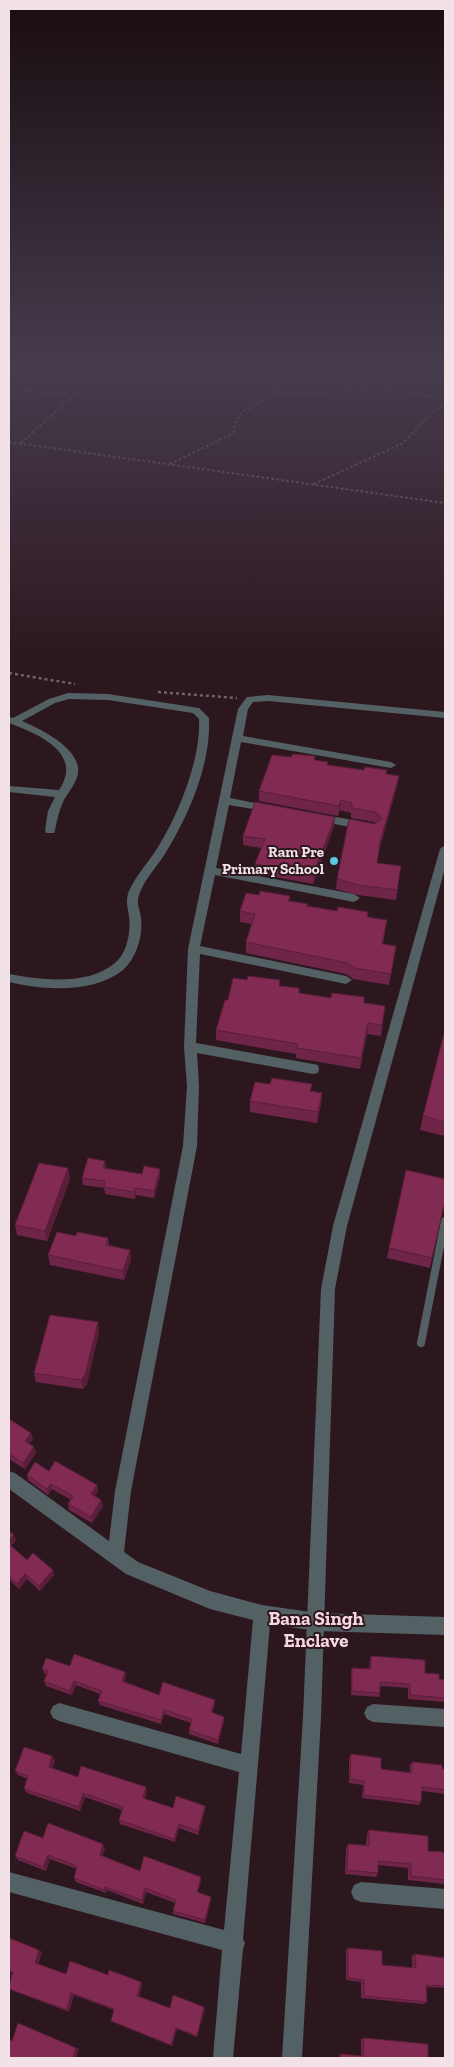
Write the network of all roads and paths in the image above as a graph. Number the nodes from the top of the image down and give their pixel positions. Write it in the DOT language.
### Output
graph roads {
  1 [pos="173,464"];
  2 [pos="356,464"];
  3 [pos="313,484"];
  4 [pos="445,503"];
  5 [pos="445,715"];
  6 [pos="12,721"];
  7 [pos="236,738"];
  8 [pos="391,765"];
  9 [pos="9,789"];
  10 [pos="62,794"];
  11 [pos="224,800"];
  12 [pos="280,811"];
  13 [pos="308,816"];
  14 [pos="374,828"];
  15 [pos="50,830"];
  16 [pos="445,849"];
  17 [pos="209,870"];
  18 [pos="354,898"];
  19 [pos="194,949"];
  20 [pos="9,978"];
  21 [pos="346,980"];
  22 [pos="190,1047"];
  23 [pos="313,1069"];
  24 [pos="445,1221"];
  25 [pos="421,1344"];
  26 [pos="9,1479"];
  27 [pos="115,1557"];
  28 [pos="262,1614"];
  29 [pos="317,1622"];
  30 [pos="445,1626"];
  31 [pos="59,1712"];
  32 [pos="373,1713"];
  33 [pos="445,1718"];
  34 [pos="248,1765"];
  35 [pos="9,1882"];
  36 [pos="361,1892"];
  37 [pos="445,1900"];
  38 [pos="235,1943"];
  39 [pos="223,2058"];
  40 [pos="292,2058"];
  1 -- 3 [label="path"];
  2 -- 3 [label="path"];
  3 -- 4 [label="path"];
  5 -- 7 [label="street"];
  6 -- 10 [label="street"];
  6 -- 20 [label="street"];
  7 -- 8 [label="street"];
  7 -- 11 [label="street"];
  9 -- 10 [label="street"];
  10 -- 15 [label="street"];
  11 -- 12 [label="street"];
  11 -- 17 [label="street"];
  13 -- 14 [label="street"];
  16 -- 29 [label="street"];
  17 -- 18 [label="street"];
  17 -- 19 [label="street"];
  19 -- 21 [label="street"];
  19 -- 22 [label="street"];
  22 -- 23 [label="street"];
  22 -- 27 [label="street"];
  24 -- 25 [label="lane"];
  26 -- 27 [label="street"];
  27 -- 28 [label="street"];
  28 -- 29 [label="street"];
  28 -- 34 [label="street"];
  29 -- 30 [label="street"];
  29 -- 40 [label="street"];
  31 -- 34 [label="street"];
  32 -- 33 [label="street"];
  34 -- 38 [label="street"];
  35 -- 38 [label="street"];
  36 -- 37 [label="street"];
  38 -- 39 [label="street"];
}
